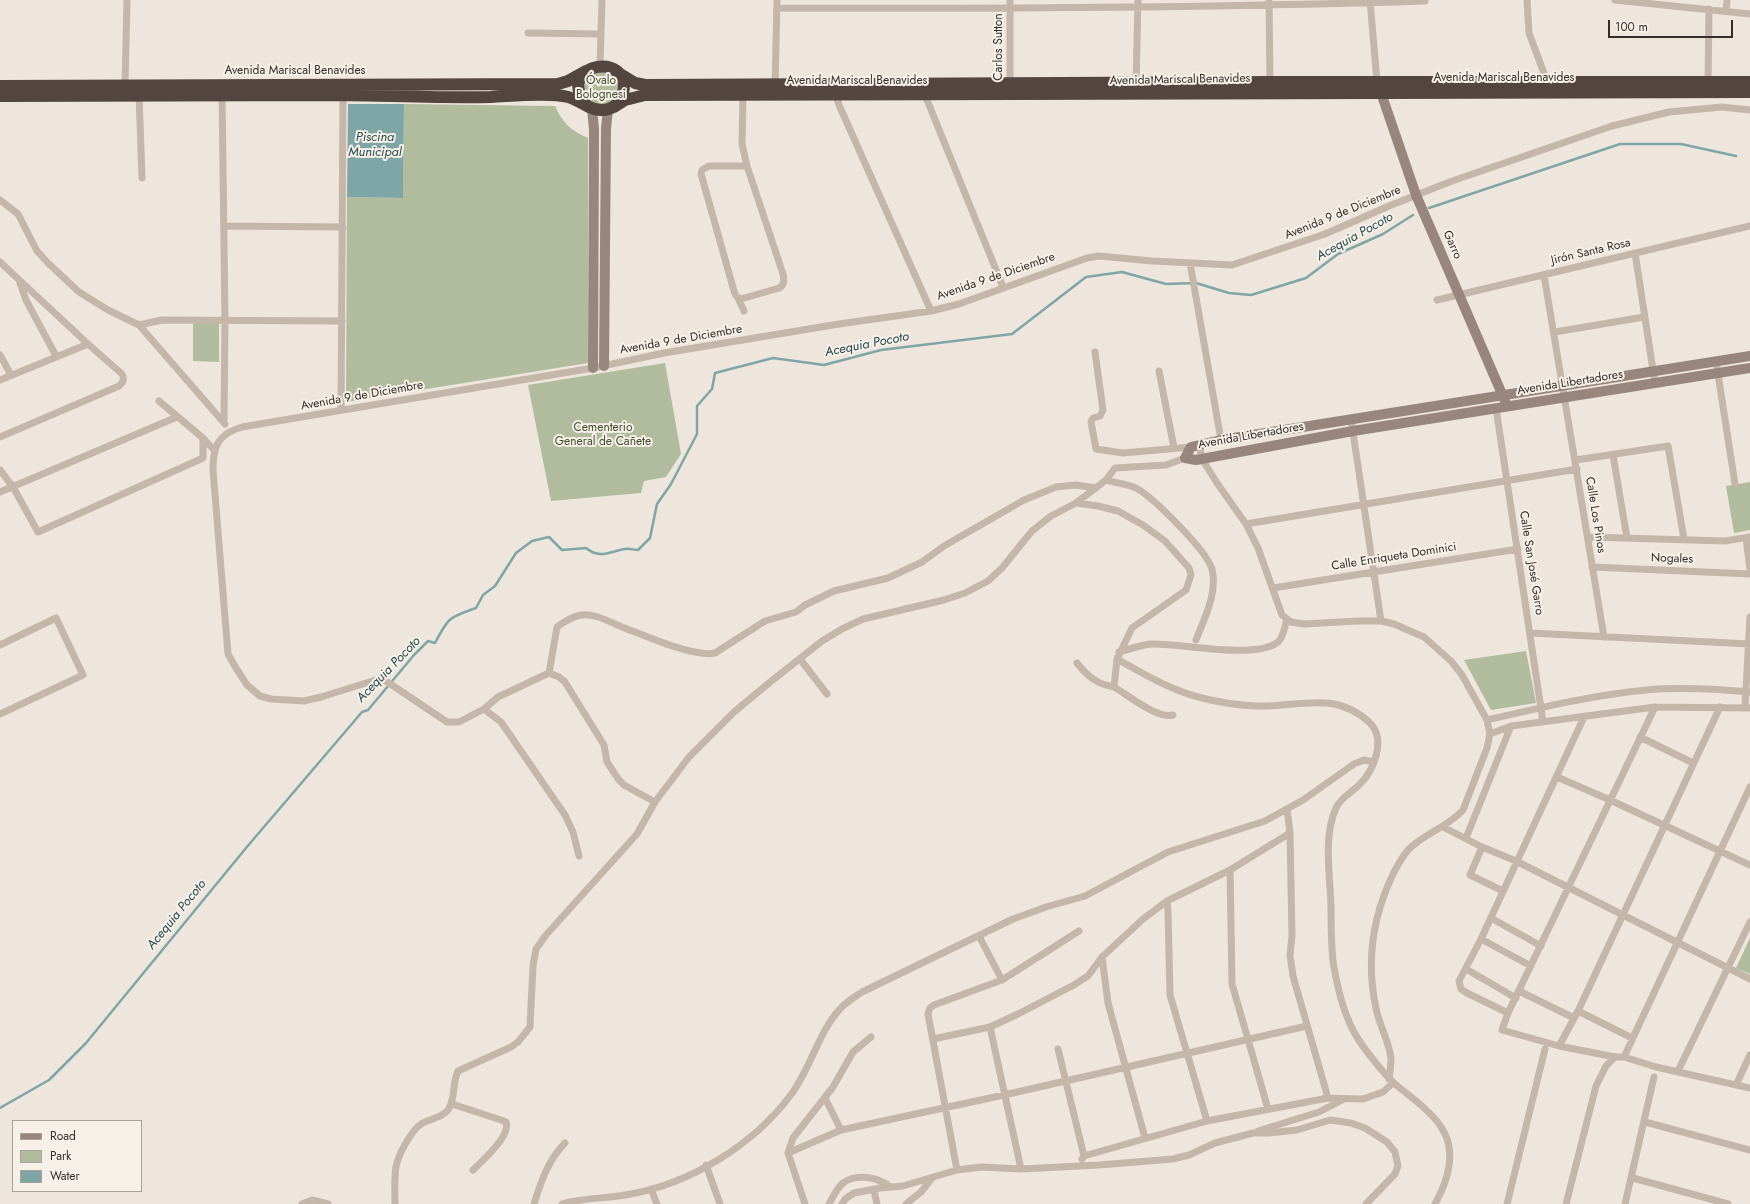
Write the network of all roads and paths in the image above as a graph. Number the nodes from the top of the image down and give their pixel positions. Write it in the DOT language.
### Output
graph roads {
  1 [pos="127,0"];
  2 [pos="602,0"];
  3 [pos="777,0"];
  4 [pos="1010,0"];
  5 [pos="1527,0"];
  6 [pos="1615,0"];
  7 [pos="1727,0"];
  8 [pos="1370,1"];
  9 [pos="1424,1"];
  10 [pos="1672,2"];
  11 [pos="1269,3"];
  12 [pos="1138,4"];
  13 [pos="777,8"];
  14 [pos="1010,9"];
  15 [pos="1709,9"];
  16 [pos="1726,11"];
  17 [pos="1750,14"];
  18 [pos="528,33"];
  19 [pos="601,34"];
  20 [pos="600,65"];
  21 [pos="586,71"];
  22 [pos="617,72"];
  23 [pos="1750,82"];
  24 [pos="0,86"];
  25 [pos="125,86"];
  26 [pos="1549,86"];
  27 [pos="1379,87"];
  28 [pos="1708,87"];
  29 [pos="1270,88"];
  30 [pos="775,89"];
  31 [pos="1011,89"];
  32 [pos="1136,89"];
  33 [pos="222,90"];
  34 [pos="343,90"];
  35 [pos="1750,92"];
  36 [pos="139,94"];
  37 [pos="743,95"];
  38 [pos="836,95"];
  39 [pos="926,95"];
  40 [pos="0,96"];
  41 [pos="589,107"];
  42 [pos="611,108"];
  43 [pos="1750,110"];
  44 [pos="747,166"];
  45 [pos="142,178"];
  46 [pos="1416,195"];
  47 [pos="0,200"];
  48 [pos="224,226"];
  49 [pos="1750,226"];
  50 [pos="343,227"];
  51 [pos="1635,253"];
  52 [pos="0,262"];
  53 [pos="1190,263"];
  54 [pos="1544,275"];
  55 [pos="20,281"];
  56 [pos="1003,288"];
  57 [pos="1460,295"];
  58 [pos="738,298"];
  59 [pos="1437,300"];
  60 [pos="744,311"];
  61 [pos="931,311"];
  62 [pos="1644,317"];
  63 [pos="225,320"];
  64 [pos="342,321"];
  65 [pos="139,325"];
  66 [pos="1555,332"];
  67 [pos="88,344"];
  68 [pos="1095,352"];
  69 [pos="0,355"];
  70 [pos="56,356"];
  71 [pos="1750,356"];
  72 [pos="1716,361"];
  73 [pos="604,366"];
  74 [pos="593,368"];
  75 [pos="1750,368"];
  76 [pos="1160,371"];
  77 [pos="1653,372"];
  78 [pos="1717,373"];
  79 [pos="11,375"];
  80 [pos="0,380"];
  81 [pos="1655,383"];
  82 [pos="1563,386"];
  83 [pos="1504,395"];
  84 [pos="1566,397"];
  85 [pos="159,401"];
  86 [pos="1501,407"];
  87 [pos="341,410"];
  88 [pos="177,417"];
  89 [pos="1351,419"];
  90 [pos="224,422"];
  91 [pos="1353,430"];
  92 [pos="229,431"];
  93 [pos="0,437"];
  94 [pos="203,438"];
  95 [pos="1221,440"];
  96 [pos="1195,446"];
  97 [pos="1174,448"];
  98 [pos="214,450"];
  99 [pos="1613,454"];
  100 [pos="1185,458"];
  101 [pos="1202,459"];
  102 [pos="1576,460"];
  103 [pos="1577,469"];
  104 [pos="0,470"];
  105 [pos="1107,479"];
  106 [pos="1507,480"];
  107 [pos="1735,484"];
  108 [pos="13,487"];
  109 [pos="1096,488"];
  110 [pos="0,492"];
  111 [pos="1076,503"];
  112 [pos="1364,504"];
  113 [pos="1246,524"];
  114 [pos="1588,537"];
  115 [pos="1627,538"];
  116 [pos="1748,538"];
  117 [pos="1684,539"];
  118 [pos="1518,549"];
  119 [pos="1592,567"];
  120 [pos="1750,570"];
  121 [pos="1374,572"];
  122 [pos="1750,574"];
  123 [pos="1273,588"];
  124 [pos="1750,617"];
  125 [pos="1287,620"];
  126 [pos="1382,621"];
  127 [pos="1530,633"];
  128 [pos="1604,637"];
  129 [pos="1196,640"];
  130 [pos="1749,644"];
  131 [pos="0,645"];
  132 [pos="1118,656"];
  133 [pos="800,659"];
  134 [pos="1077,663"];
  135 [pos="549,673"];
  136 [pos="1114,687"];
  137 [pos="1748,692"];
  138 [pos="827,694"];
  139 [pos="1655,706"];
  140 [pos="1720,707"];
  141 [pos="1540,708"];
  142 [pos="1748,708"];
  143 [pos="484,709"];
  144 [pos="0,714"];
  145 [pos="1173,715"];
  146 [pos="1584,717"];
  147 [pos="1487,720"];
  148 [pos="1543,722"];
  149 [pos="1511,726"];
  150 [pos="1490,734"];
  151 [pos="1640,737"];
  152 [pos="1374,762"];
  153 [pos="1693,763"];
  154 [pos="1557,777"];
  155 [pos="1750,787"];
  156 [pos="1610,800"];
  157 [pos="655,802"];
  158 [pos="1287,809"];
  159 [pos="1665,825"];
  160 [pos="1443,827"];
  161 [pos="1290,833"];
  162 [pos="1466,838"];
  163 [pos="1482,847"];
  164 [pos="1720,851"];
  165 [pos="579,856"];
  166 [pos="1516,862"];
  167 [pos="1750,865"];
  168 [pos="1230,870"];
  169 [pos="1569,888"];
  170 [pos="1503,891"];
  171 [pos="1166,901"];
  172 [pos="1623,915"];
  173 [pos="1491,918"];
  174 [pos="1750,922"];
  175 [pos="1079,931"];
  176 [pos="979,936"];
  177 [pos="1481,939"];
  178 [pos="1677,942"];
  179 [pos="1541,946"];
  180 [pos="1102,957"];
  181 [pos="1531,966"];
  182 [pos="1728,968"];
  183 [pos="1466,969"];
  184 [pos="1750,978"];
  185 [pos="1002,980"];
  186 [pos="1519,991"];
  187 [pos="1516,998"];
  188 [pos="1578,1011"];
  189 [pos="1508,1013"];
  190 [pos="1574,1018"];
  191 [pos="1307,1026"];
  192 [pos="990,1027"];
  193 [pos="871,1037"];
  194 [pos="1632,1038"];
  195 [pos="933,1039"];
  196 [pos="1248,1040"];
  197 [pos="1559,1046"];
  198 [pos="1058,1049"];
  199 [pos="1545,1049"];
  200 [pos="1186,1054"];
  201 [pos="1750,1056"];
  202 [pos="1615,1057"];
  203 [pos="1624,1057"];
  204 [pos="1125,1068"];
  205 [pos="1678,1071"];
  206 [pos="1654,1077"];
  207 [pos="1391,1081"];
  208 [pos="1065,1082"];
  209 [pos="1736,1085"];
  210 [pos="1750,1088"];
  211 [pos="1004,1095"];
  212 [pos="825,1098"];
  213 [pos="1328,1098"];
  214 [pos="1344,1099"];
  215 [pos="452,1104"];
  216 [pos="944,1108"];
  217 [pos="1268,1109"];
  218 [pos="1206,1121"];
  219 [pos="1645,1122"];
  220 [pos="841,1130"];
  221 [pos="1252,1133"];
  222 [pos="1145,1138"];
  223 [pos="564,1143"];
  224 [pos="1750,1150"];
  225 [pos="788,1153"];
  226 [pos="1084,1156"];
  227 [pos="706,1165"];
  228 [pos="1080,1166"];
  229 [pos="1021,1169"];
  230 [pos="473,1170"];
  231 [pos="957,1170"];
  232 [pos="934,1176"];
  233 [pos="1632,1178"];
  234 [pos="890,1187"];
  235 [pos="651,1189"];
  236 [pos="874,1190"];
  237 [pos="302,1204"];
  238 [pos="328,1204"];
  239 [pos="395,1204"];
  240 [pos="534,1204"];
  241 [pos="562,1204"];
  242 [pos="657,1204"];
  243 [pos="720,1204"];
  244 [pos="805,1204"];
  245 [pos="829,1204"];
  246 [pos="842,1204"];
  247 [pos="877,1204"];
  248 [pos="906,1204"];
  249 [pos="1366,1204"];
  250 [pos="1435,1204"];
  251 [pos="1507,1204"];
  252 [pos="1566,1204"];
  253 [pos="1625,1204"];
  254 [pos="1728,1204"];
  1 -- 25 [label="street"];
  2 -- 19 [label="street"];
  3 -- 13 [label="street"];
  4 -- 14 [label="street, Carlos Sutton"];
  5 -- 26 [label="street"];
  6 -- 10 [label="street"];
  7 -- 16 [label="street"];
  8 -- 9 [label="street"];
  8 -- 11 [label="street"];
  8 -- 27 [label="street"];
  10 -- 15 [label="street"];
  11 -- 12 [label="street"];
  11 -- 29 [label="street"];
  12 -- 14 [label="street"];
  12 -- 32 [label="street"];
  13 -- 14 [label="street"];
  13 -- 30 [label="street"];
  14 -- 31 [label="street, Carlos Sutton"];
  15 -- 16 [label="street"];
  15 -- 28 [label="street"];
  16 -- 17 [label="street"];
  18 -- 19 [label="street"];
  19 -- 20 [label="street"];
  20 -- 21 [label="highway"];
  20 -- 22 [label="highway"];
  21 -- 34 [label="highway, Avenida Mariscal Benavides"];
  21 -- 41 [label="highway"];
  22 -- 30 [label="highway, Avenida Mariscal Benavides"];
  22 -- 42 [label="highway"];
  23 -- 28 [label="highway, Avenida Mariscal Benavides"];
  24 -- 25 [label="highway, Avenida Mariscal Benavides"];
  25 -- 33 [label="highway, Avenida Mariscal Benavides"];
  26 -- 27 [label="highway, Avenida Mariscal Benavides"];
  26 -- 28 [label="highway, Avenida Mariscal Benavides"];
  27 -- 29 [label="highway, Avenida Mariscal Benavides"];
  27 -- 46 [label="street, Garro"];
  28 -- 35 [label="highway, Avenida Mariscal Benavides"];
  29 -- 32 [label="highway, Avenida Mariscal Benavides"];
  30 -- 31 [label="highway, Avenida Mariscal Benavides"];
  30 -- 37 [label="highway, Avenida Mariscal Benavides"];
  30 -- 38 [label="highway, Avenida Mariscal Benavides"];
  31 -- 32 [label="highway, Avenida Mariscal Benavides"];
  31 -- 39 [label="highway, Avenida Mariscal Benavides"];
  33 -- 34 [label="highway, Avenida Mariscal Benavides"];
  33 -- 36 [label="highway, Avenida Mariscal Benavides"];
  33 -- 48 [label="street"];
  34 -- 41 [label="highway, Avenida Mariscal Benavides"];
  34 -- 50 [label="street"];
  36 -- 40 [label="highway, Avenida Mariscal Benavides"];
  36 -- 45 [label="street"];
  37 -- 42 [label="highway, Avenida Mariscal Benavides"];
  37 -- 44 [label="street"];
  38 -- 39 [label="highway, Avenida Mariscal Benavides"];
  38 -- 61 [label="street"];
  39 -- 56 [label="street"];
  41 -- 42 [label="highway"];
  41 -- 74 [label="street"];
  42 -- 73 [label="street"];
  43 -- 46 [label="street, Avenida 9 de Diciembre"];
  44 -- 58 [label="street"];
  44 -- 58 [label="street"];
  46 -- 53 [label="street, Avenida 9 de Diciembre"];
  46 -- 57 [label="street, Garro"];
  47 -- 65 [label="street"];
  48 -- 50 [label="street"];
  48 -- 63 [label="street"];
  49 -- 51 [label="street, Jirón Santa Rosa"];
  50 -- 64 [label="street"];
  51 -- 54 [label="street, Jirón Santa Rosa"];
  51 -- 62 [label="street"];
  52 -- 55 [label="street"];
  53 -- 56 [label="street, Avenida 9 de Diciembre"];
  53 -- 95 [label="street"];
  54 -- 57 [label="street, Jirón Santa Rosa"];
  54 -- 66 [label="street, Calle Los Pinos"];
  55 -- 67 [label="street"];
  55 -- 70 [label="street"];
  56 -- 61 [label="street, Avenida 9 de Diciembre"];
  57 -- 59 [label="street, Jirón Santa Rosa"];
  57 -- 83 [label="street, Garro"];
  58 -- 60 [label="street"];
  61 -- 73 [label="street, Avenida 9 de Diciembre"];
  62 -- 66 [label="street"];
  62 -- 77 [label="street"];
  63 -- 64 [label="street"];
  63 -- 65 [label="street"];
  63 -- 90 [label="street"];
  64 -- 87 [label="street"];
  65 -- 90 [label="street"];
  66 -- 82 [label="street, Calle Los Pinos"];
  67 -- 70 [label="street"];
  67 -- 93 [label="street"];
  68 -- 97 [label="street"];
  69 -- 79 [label="street"];
  70 -- 79 [label="street"];
  71 -- 72 [label="street, Avenida Libertadores"];
  72 -- 77 [label="street, Avenida Libertadores"];
  72 -- 78 [label="street"];
  73 -- 74 [label="street, Avenida 9 de Diciembre"];
  74 -- 87 [label="street, Avenida 9 de Diciembre"];
  75 -- 78 [label="street, Avenida Libertadores"];
  76 -- 97 [label="street"];
  77 -- 81 [label="street"];
  77 -- 82 [label="street, Avenida Libertadores"];
  78 -- 81 [label="street, Avenida Libertadores"];
  78 -- 107 [label="street"];
  79 -- 80 [label="street"];
  81 -- 84 [label="street, Avenida Libertadores"];
  82 -- 83 [label="street, Avenida Libertadores"];
  82 -- 84 [label="street, Calle Los Pinos"];
  83 -- 86 [label="street, Garro"];
  83 -- 89 [label="street, Avenida Libertadores"];
  84 -- 86 [label="street, Avenida Libertadores"];
  84 -- 102 [label="street, Calle Los Pinos"];
  85 -- 88 [label="street"];
  86 -- 91 [label="street, Avenida Libertadores"];
  86 -- 106 [label="street, Calle San José Garro"];
  87 -- 92 [label="street, Avenida 9 de Diciembre"];
  88 -- 94 [label="street"];
  88 -- 108 [label="street"];
  89 -- 91 [label="street"];
  89 -- 95 [label="street, Avenida Libertadores"];
  90 -- 92 [label="street"];
  91 -- 101 [label="street, Avenida Libertadores"];
  91 -- 112 [label="street"];
  92 -- 98 [label="street"];
  94 -- 98 [label="street"];
  94 -- 108 [label="street"];
  95 -- 96 [label="street, Avenida Libertadores"];
  96 -- 97 [label="street"];
  96 -- 100 [label="street, Avenida Libertadores"];
  96 -- 101 [label="street"];
  98 -- 143 [label="street"];
  99 -- 102 [label="street"];
  99 -- 115 [label="street"];
  99 -- 117 [label="street"];
  100 -- 101 [label="street, Avenida Libertadores"];
  100 -- 105 [label="street"];
  101 -- 113 [label="street"];
  102 -- 103 [label="street, Calle Los Pinos"];
  103 -- 106 [label="street"];
  103 -- 114 [label="street, Calle Los Pinos"];
  104 -- 108 [label="street"];
  105 -- 109 [label="street"];
  105 -- 129 [label="street"];
  106 -- 112 [label="street"];
  106 -- 118 [label="street, Calle San José Garro"];
  108 -- 110 [label="street"];
  109 -- 111 [label="street"];
  109 -- 135 [label="street"];
  111 -- 132 [label="street"];
  111 -- 133 [label="street"];
  112 -- 113 [label="street"];
  112 -- 121 [label="street"];
  113 -- 123 [label="street"];
  114 -- 115 [label="street"];
  114 -- 119 [label="street, Calle Los Pinos"];
  115 -- 117 [label="street"];
  116 -- 117 [label="street"];
  116 -- 120 [label="street"];
  118 -- 121 [label="street, Calle Enriqueta Dominici"];
  118 -- 127 [label="street, Calle San José Garro"];
  119 -- 122 [label="street, Nogales"];
  119 -- 128 [label="street, Calle Los Pinos"];
  121 -- 123 [label="street, Calle Enriqueta Dominici"];
  121 -- 126 [label="street"];
  123 -- 125 [label="street"];
  124 -- 130 [label="street"];
  125 -- 126 [label="street"];
  125 -- 132 [label="street"];
  126 -- 147 [label="street"];
  127 -- 128 [label="street"];
  127 -- 141 [label="street, Calle San José Garro"];
  128 -- 130 [label="street"];
  130 -- 137 [label="street"];
  131 -- 144 [label="street"];
  132 -- 136 [label="street"];
  132 -- 152 [label="street"];
  133 -- 138 [label="street"];
  133 -- 157 [label="street"];
  134 -- 136 [label="street"];
  135 -- 143 [label="street"];
  135 -- 157 [label="street"];
  136 -- 145 [label="street"];
  137 -- 141 [label="street"];
  137 -- 142 [label="street"];
  139 -- 140 [label="street"];
  139 -- 146 [label="street"];
  139 -- 151 [label="street"];
  140 -- 142 [label="street"];
  140 -- 153 [label="street"];
  141 -- 147 [label="street"];
  141 -- 148 [label="street, Calle San José Garro"];
  143 -- 165 [label="street"];
  146 -- 148 [label="street"];
  146 -- 154 [label="street"];
  147 -- 150 [label="street"];
  148 -- 149 [label="street"];
  149 -- 150 [label="street"];
  149 -- 162 [label="street"];
  150 -- 160 [label="street"];
  151 -- 153 [label="street"];
  151 -- 156 [label="street"];
  152 -- 158 [label="street"];
  152 -- 207 [label="street"];
  153 -- 159 [label="street"];
  154 -- 156 [label="street"];
  154 -- 166 [label="street"];
  155 -- 164 [label="street"];
  156 -- 159 [label="street"];
  156 -- 169 [label="street"];
  157 -- 215 [label="street"];
  158 -- 161 [label="street"];
  158 -- 176 [label="street"];
  159 -- 164 [label="street"];
  159 -- 172 [label="street"];
  160 -- 162 [label="street"];
  160 -- 207 [label="street"];
  161 -- 168 [label="street"];
  161 -- 191 [label="street"];
  162 -- 163 [label="street"];
  163 -- 166 [label="street"];
  163 -- 170 [label="street"];
  164 -- 167 [label="street"];
  164 -- 178 [label="street"];
  166 -- 169 [label="street"];
  166 -- 170 [label="street"];
  168 -- 171 [label="street"];
  168 -- 196 [label="street"];
  169 -- 172 [label="street"];
  169 -- 179 [label="street"];
  170 -- 173 [label="street"];
  171 -- 180 [label="street"];
  171 -- 200 [label="street"];
  172 -- 178 [label="street"];
  172 -- 188 [label="street"];
  173 -- 177 [label="street"];
  173 -- 179 [label="street"];
  174 -- 182 [label="street"];
  175 -- 185 [label="street"];
  176 -- 185 [label="street"];
  176 -- 227 [label="street"];
  177 -- 181 [label="street"];
  177 -- 183 [label="street"];
  178 -- 182 [label="street"];
  178 -- 194 [label="street"];
  179 -- 181 [label="street"];
  180 -- 192 [label="street"];
  180 -- 204 [label="street"];
  181 -- 186 [label="street"];
  182 -- 184 [label="street"];
  182 -- 205 [label="street"];
  183 -- 187 [label="street"];
  183 -- 189 [label="street"];
  185 -- 195 [label="street"];
  186 -- 187 [label="street"];
  186 -- 190 [label="street"];
  187 -- 189 [label="street"];
  188 -- 190 [label="street"];
  188 -- 194 [label="street"];
  189 -- 197 [label="street"];
  190 -- 197 [label="street"];
  191 -- 196 [label="street"];
  191 -- 213 [label="street"];
  192 -- 195 [label="street"];
  192 -- 211 [label="street"];
  193 -- 212 [label="street"];
  194 -- 203 [label="street"];
  195 -- 216 [label="street"];
  196 -- 200 [label="street"];
  196 -- 217 [label="street"];
  197 -- 202 [label="street"];
  198 -- 208 [label="street"];
  199 -- 251 [label="street"];
  200 -- 204 [label="street"];
  200 -- 218 [label="street"];
  201 -- 209 [label="street"];
  202 -- 203 [label="street"];
  202 -- 252 [label="street"];
  203 -- 205 [label="street"];
  204 -- 208 [label="street"];
  204 -- 222 [label="street"];
  205 -- 209 [label="street"];
  206 -- 219 [label="street"];
  207 -- 214 [label="street"];
  207 -- 250 [label="street"];
  208 -- 211 [label="street"];
  208 -- 226 [label="street"];
  209 -- 210 [label="street"];
  211 -- 216 [label="street"];
  211 -- 229 [label="street"];
  212 -- 220 [label="street"];
  212 -- 225 [label="street"];
  213 -- 214 [label="street"];
  213 -- 217 [label="street"];
  214 -- 221 [label="street"];
  215 -- 230 [label="street"];
  215 -- 239 [label="street"];
  216 -- 220 [label="street"];
  216 -- 231 [label="street"];
  217 -- 218 [label="street"];
  218 -- 222 [label="street"];
  219 -- 224 [label="street"];
  219 -- 233 [label="street"];
  220 -- 225 [label="street"];
  221 -- 228 [label="street"];
  221 -- 249 [label="street"];
  222 -- 226 [label="street"];
  223 -- 240 [label="street"];
  225 -- 244 [label="street"];
  226 -- 228 [label="street"];
  227 -- 235 [label="street"];
  227 -- 243 [label="street"];
  228 -- 229 [label="street"];
  229 -- 231 [label="street"];
  231 -- 232 [label="street"];
  232 -- 234 [label="street"];
  232 -- 248 [label="street"];
  233 -- 253 [label="street"];
  233 -- 254 [label="street"];
  234 -- 236 [label="street"];
  234 -- 245 [label="street"];
  235 -- 241 [label="street"];
  235 -- 242 [label="street"];
  236 -- 246 [label="street"];
  236 -- 247 [label="street"];
  237 -- 238 [label="street"];
}
